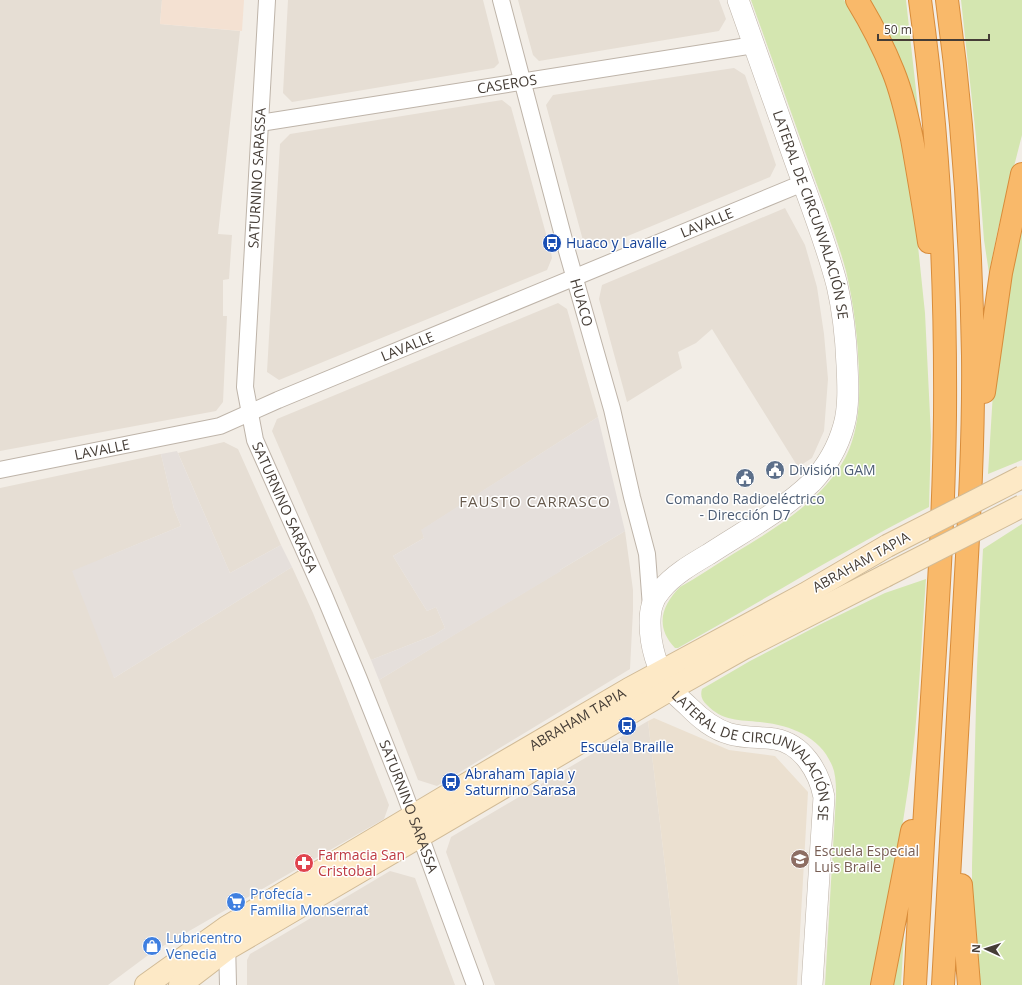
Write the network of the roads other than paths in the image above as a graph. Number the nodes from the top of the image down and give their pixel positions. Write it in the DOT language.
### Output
graph roads {
  1 [pos="267,0"];
  2 [pos="501,0"];
  3 [pos="738,0"];
  4 [pos="857,0"];
  5 [pos="920,0"];
  6 [pos="948,0"];
  7 [pos="754,45"];
  8 [pos="522,82"];
  9 [pos="260,123"];
  10 [pos="1022,174"];
  11 [pos="803,183"];
  12 [pos="575,277"];
  13 [pos="250,413"];
  14 [pos="945,417"];
  15 [pos="0,470"];
  16 [pos="1022,477"];
  17 [pos="971,484"];
  18 [pos="1022,506"];
  19 [pos="651,606"];
  20 [pos="936,642"];
  21 [pos="666,680"];
  22 [pos="955,782"];
  23 [pos="412,816"];
  24 [pos="420,836"];
  25 [pos="227,927"];
  26 [pos="227,949"];
  27 [pos="146,985"];
  28 [pos="180,985"];
  29 [pos="228,985"];
  30 [pos="475,985"];
  31 [pos="812,985"];
  32 [pos="882,985"];
  33 [pos="914,985"];
  34 [pos="943,985"];
  35 [pos="969,985"];
  1 -- 9 [label="street, SATURNINO SARASSA"];
  2 -- 8 [label="street, HUACO"];
  3 -- 7 [label="street, LATERAL DE CIRCUNVALACIÓN SE"];
  4 -- 14 [label="highway"];
  5 -- 14 [label="highway"];
  6 -- 17 [label="highway"];
  7 -- 8 [label="street, CASEROS"];
  7 -- 11 [label="street, LATERAL DE CIRCUNVALACIÓN SE"];
  8 -- 9 [label="street, CASEROS"];
  8 -- 12 [label="street, HUACO"];
  9 -- 13 [label="street, SATURNINO SARASSA"];
  10 -- 17 [label="highway"];
  11 -- 12 [label="street, LAVALLE"];
  11 -- 19 [label="street, LATERAL DE CIRCUNVALACIÓN SE"];
  12 -- 13 [label="street, LAVALLE"];
  12 -- 19 [label="street, HUACO"];
  13 -- 15 [label="street, LAVALLE"];
  13 -- 23 [label="street, SATURNINO SARASSA"];
  14 -- 20 [label="highway"];
  16 -- 21 [label="main road, ABRAHAM TAPIA, bridge"];
  17 -- 22 [label="highway"];
  18 -- 21 [label="main road, ABRAHAM TAPIA, bridge"];
  19 -- 21 [label="street, LATERAL DE CIRCUNVALACIÓN SE"];
  20 -- 32 [label="highway"];
  20 -- 33 [label="highway"];
  21 -- 23 [label="main road, ABRAHAM TAPIA"];
  21 -- 24 [label="main road, ABRAHAM TAPIA"];
  21 -- 31 [label="street, LATERAL DE CIRCUNVALACIÓN SE"];
  22 -- 34 [label="highway"];
  22 -- 35 [label="highway"];
  23 -- 24 [label="street, SATURNINO SARASSA"];
  23 -- 25 [label="main road, ABRAHAM TAPIA"];
  24 -- 26 [label="main road, ABRAHAM TAPIA"];
  24 -- 30 [label="street, SATURNINO SARASSA"];
  25 -- 26 [label="street"];
  25 -- 27 [label="main road, ABRAHAM TAPIA"];
  26 -- 28 [label="main road, ABRAHAM TAPIA"];
  26 -- 29 [label="street"];
}
